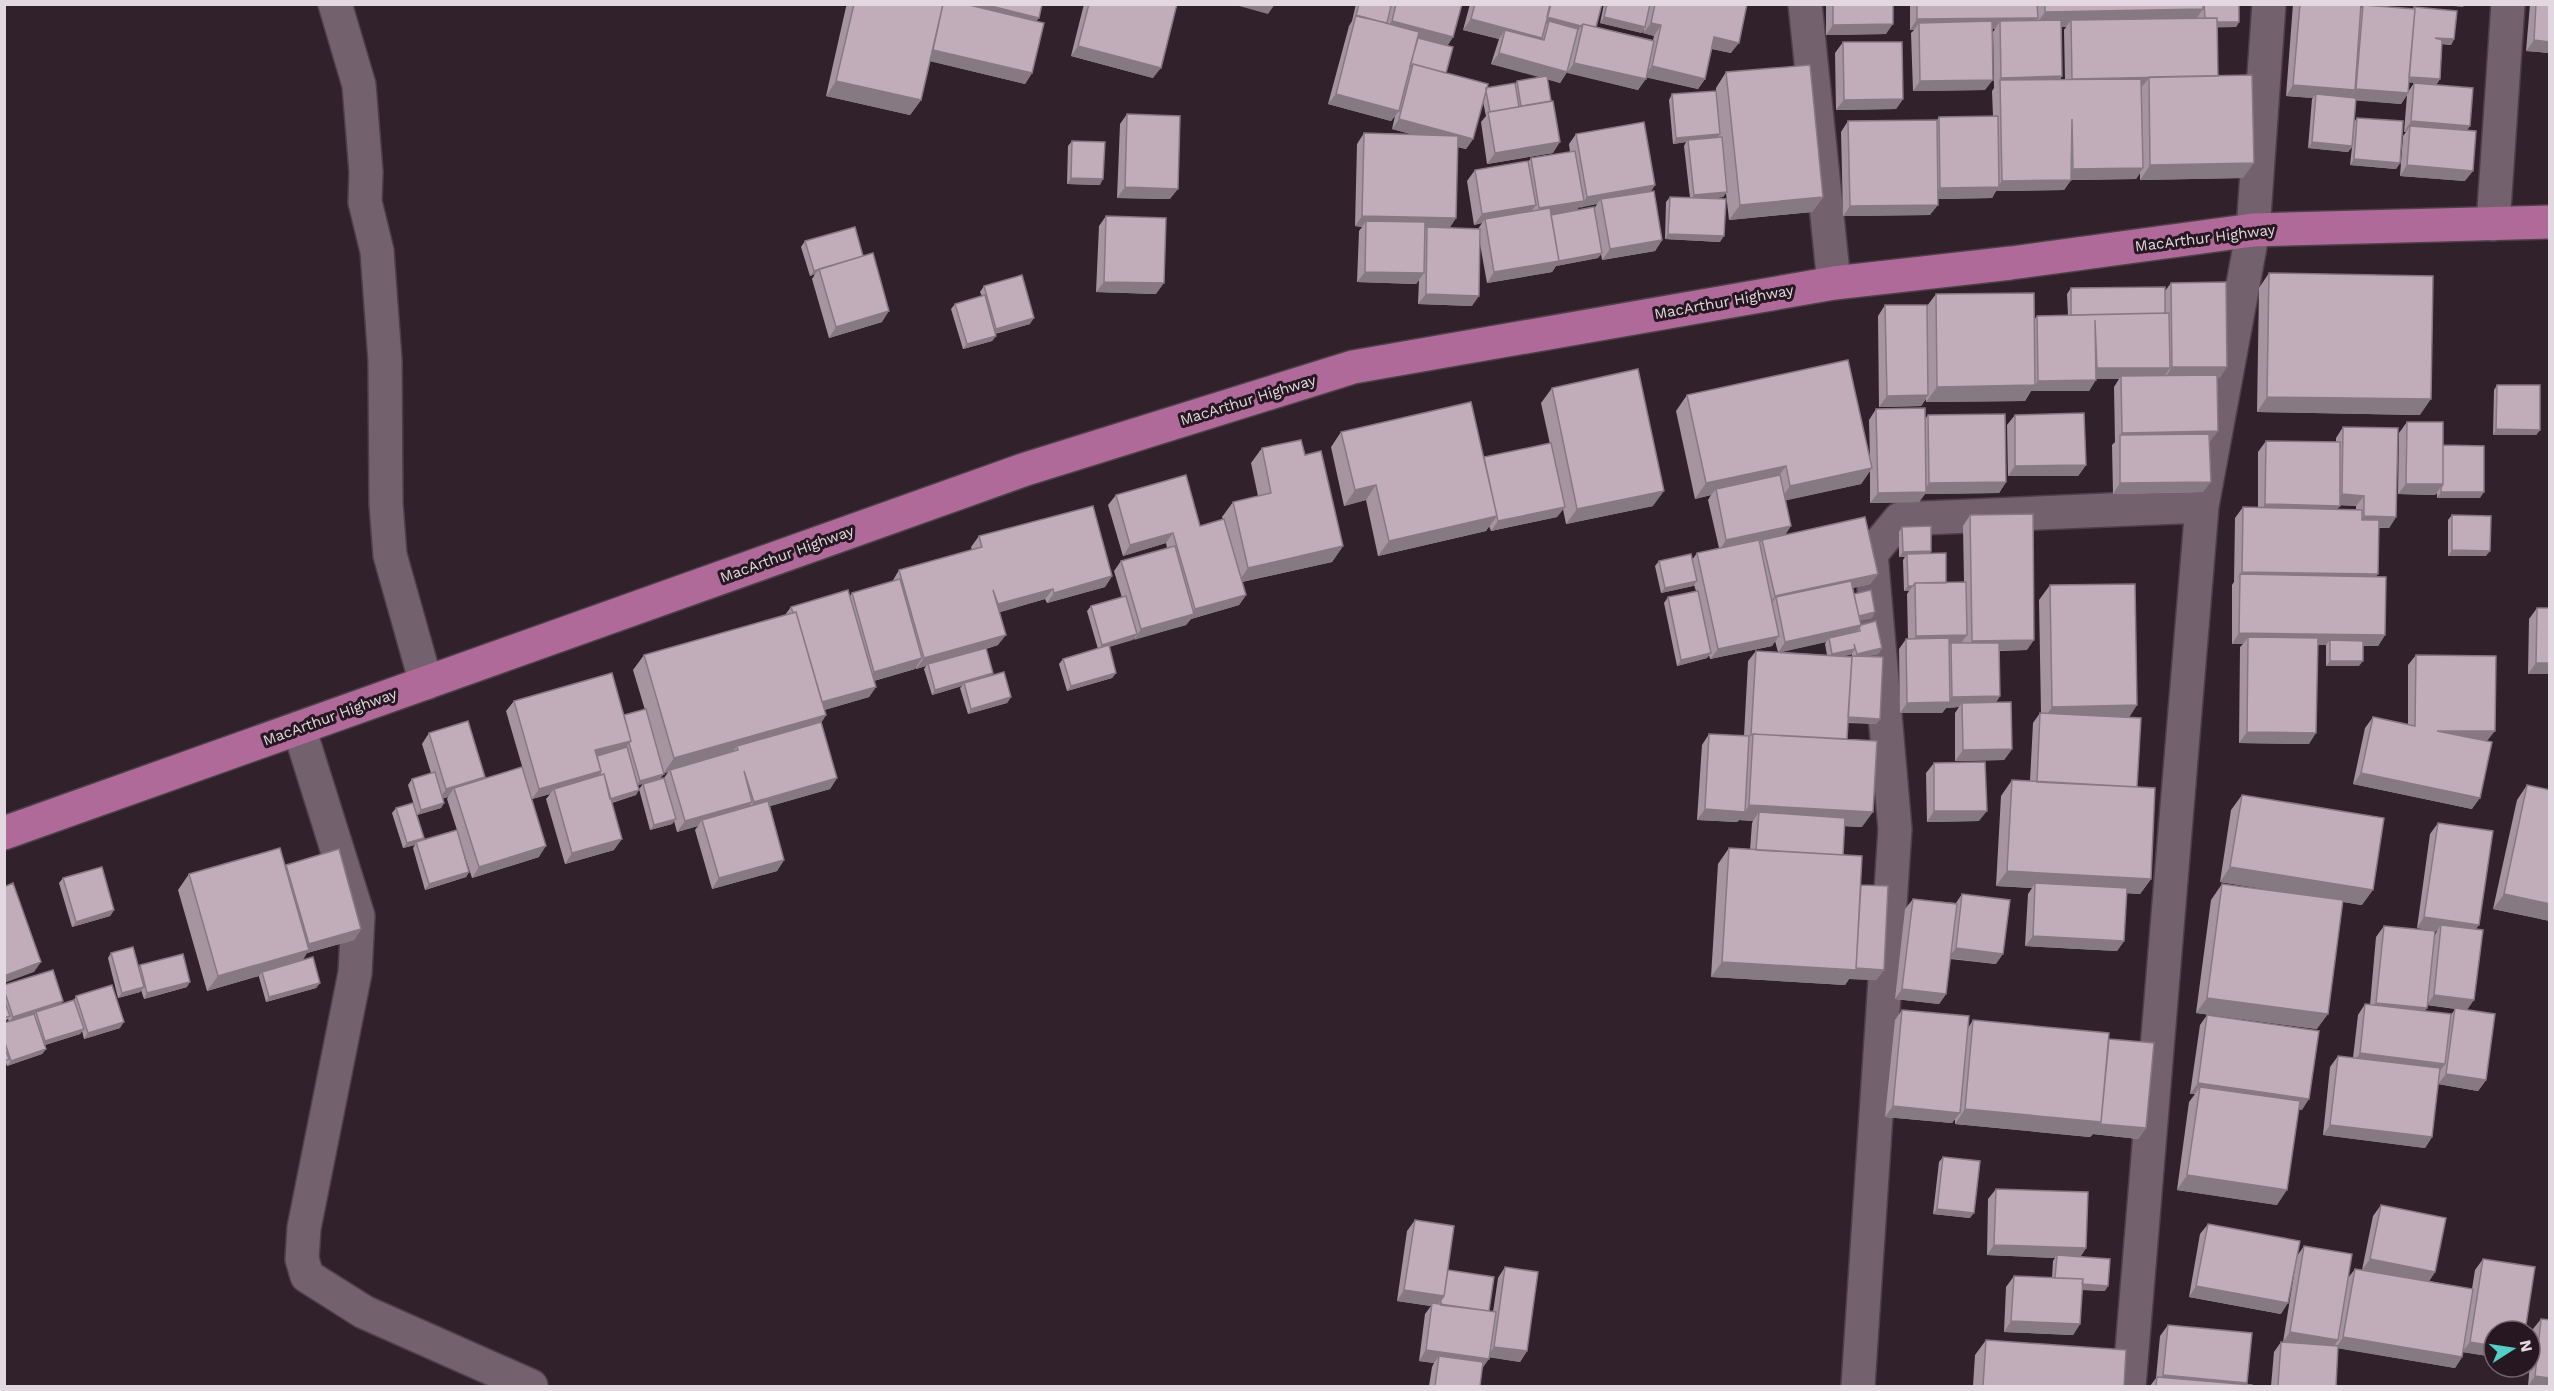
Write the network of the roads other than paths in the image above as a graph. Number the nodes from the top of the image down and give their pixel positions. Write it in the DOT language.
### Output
graph roads {
  1 [pos="335,4"];
  2 [pos="1805,4"];
  3 [pos="2269,4"];
  4 [pos="2508,4"];
  5 [pos="2550,222"];
  6 [pos="2493,224"];
  7 [pos="2253,230"];
  8 [pos="1834,283"];
  9 [pos="2202,506"];
  10 [pos="426,683"];
  11 [pos="299,728"];
  12 [pos="4,833"];
  13 [pos="531,1386"];
  14 [pos="1858,1386"];
  15 [pos="2129,1386"];
  1 -- 10 [label="street"];
  2 -- 8 [label="street"];
  3 -- 7 [label="street"];
  4 -- 6 [label="street"];
  5 -- 6 [label="highway, MacArthur Highway"];
  6 -- 7 [label="highway, MacArthur Highway"];
  7 -- 8 [label="highway, MacArthur Highway"];
  7 -- 9 [label="street"];
  8 -- 10 [label="highway, MacArthur Highway"];
  9 -- 14 [label="street"];
  9 -- 15 [label="street"];
  10 -- 11 [label="highway, MacArthur Highway"];
  11 -- 12 [label="highway, MacArthur Highway"];
  11 -- 13 [label="street"];
}
